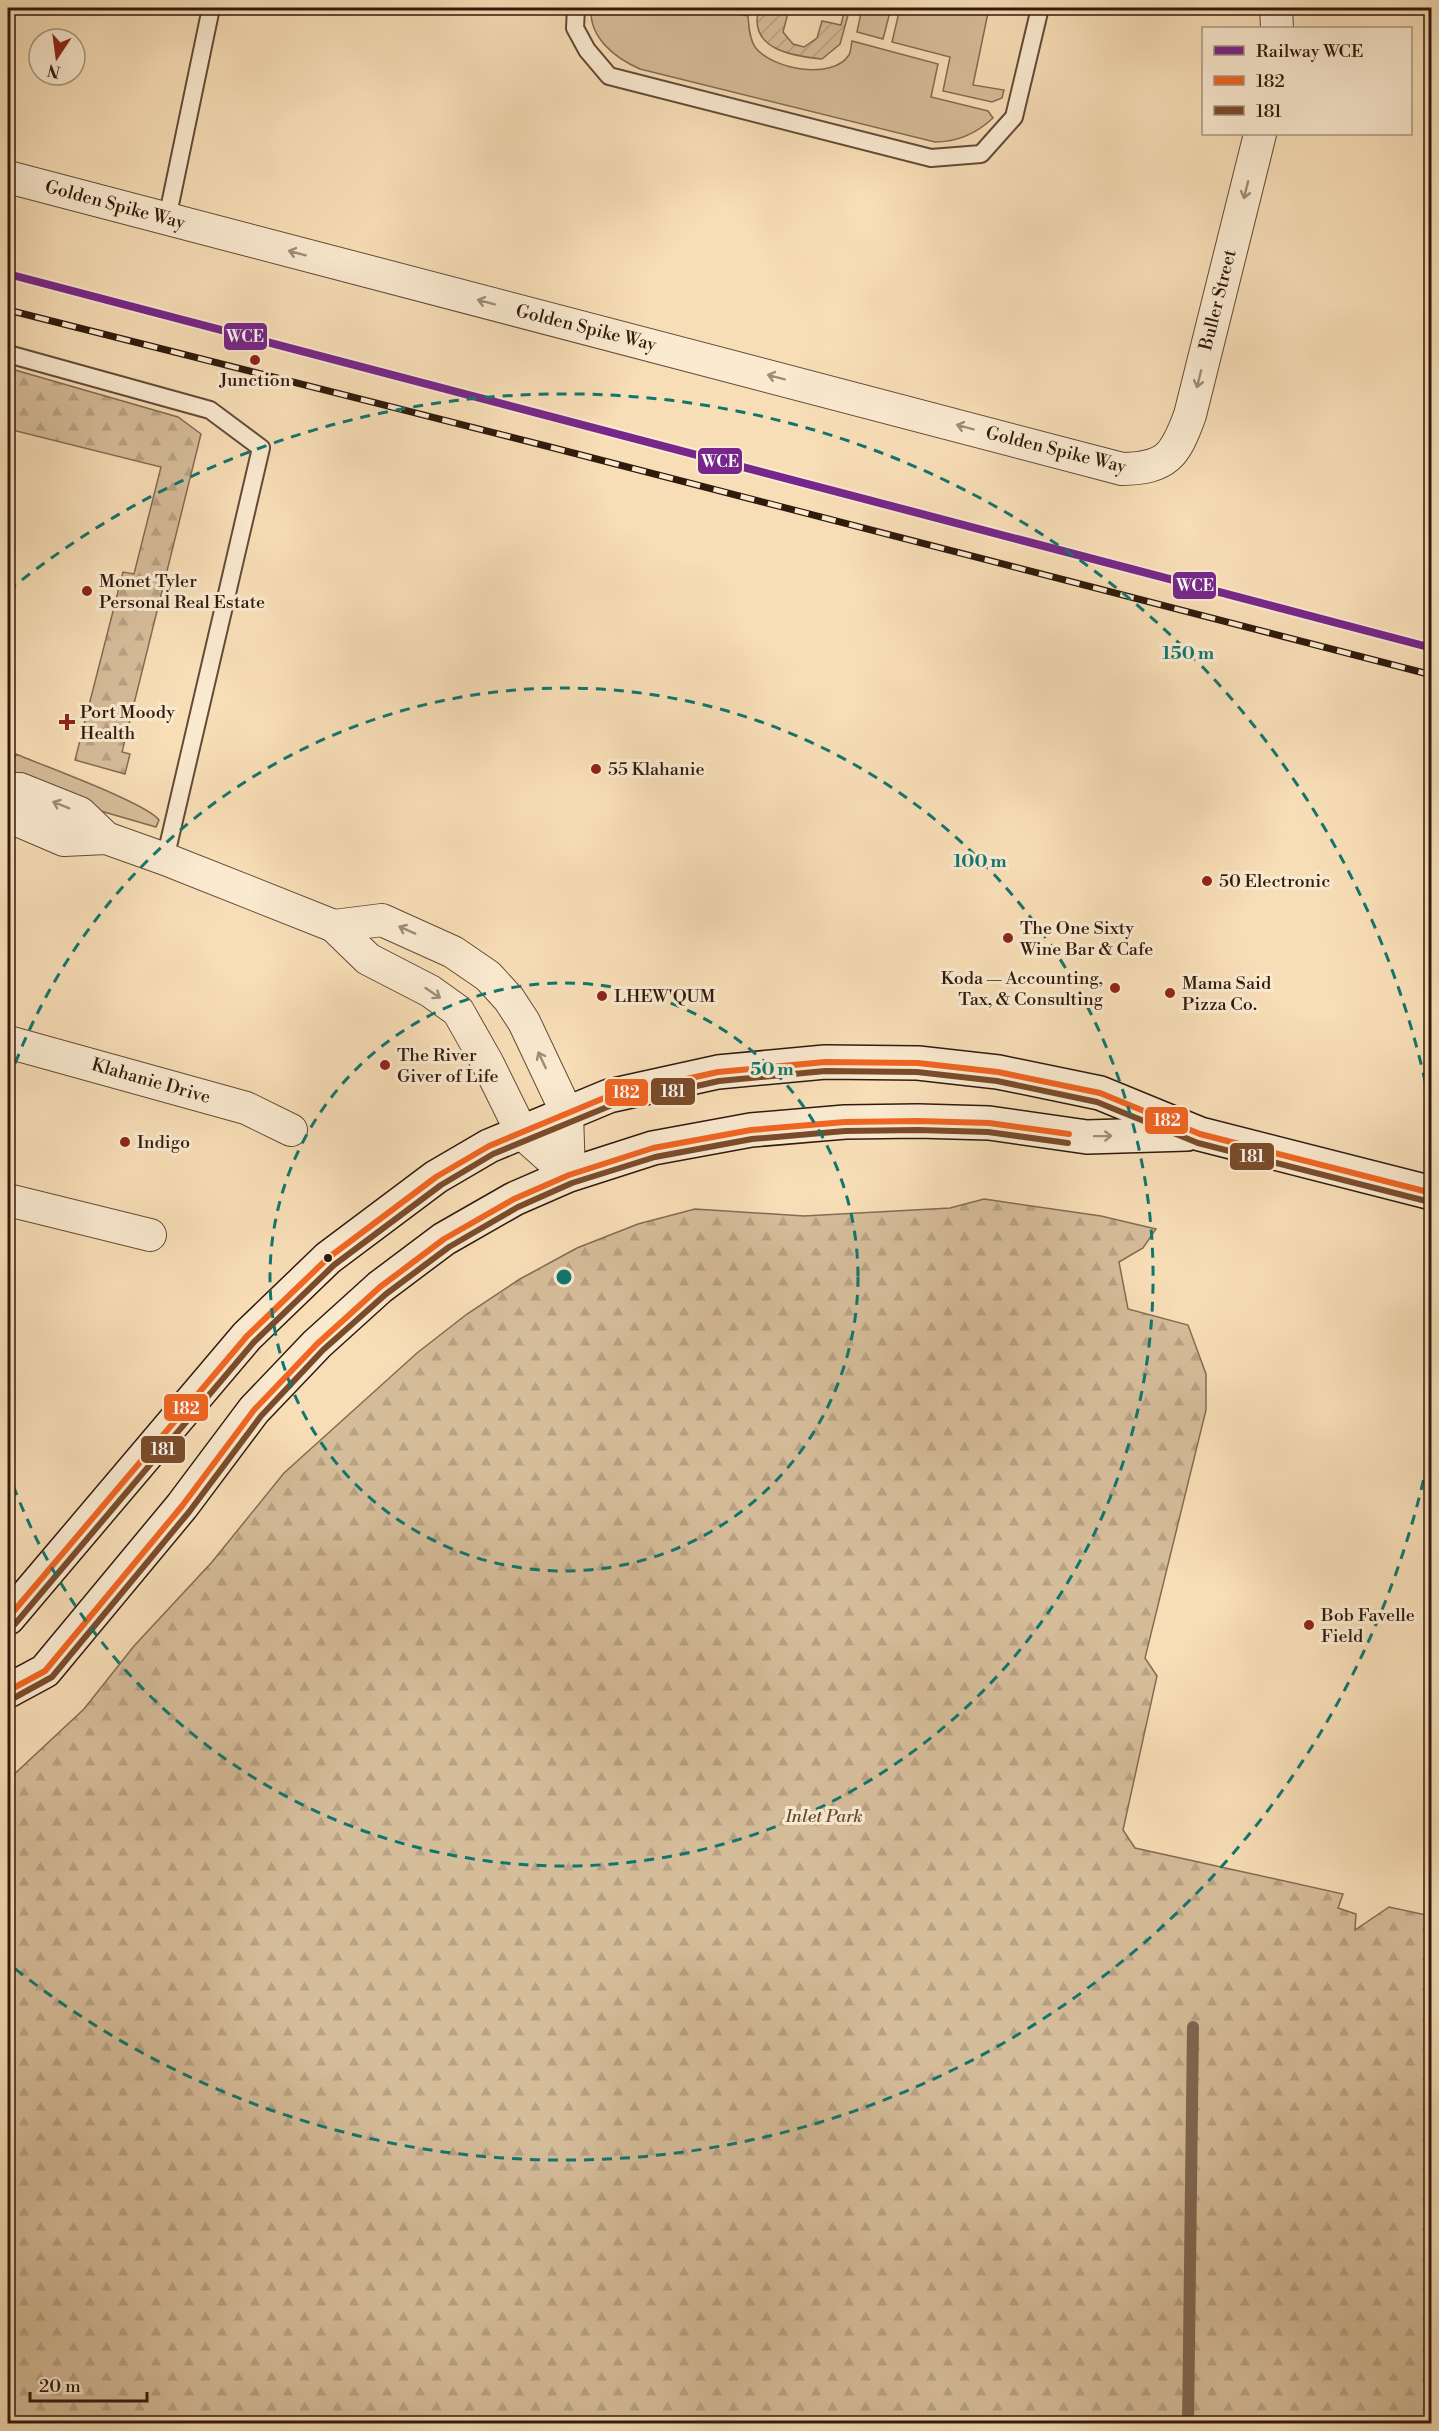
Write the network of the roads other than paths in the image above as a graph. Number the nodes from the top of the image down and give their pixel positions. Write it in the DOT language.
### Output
graph roads {
  1 [pos="211,8"];
  2 [pos="576,8"];
  3 [pos="1040,8"];
  4 [pos="1276,8"];
  5 [pos="1277,27"];
  6 [pos="1260,135"];
  7 [pos="8,177"];
  8 [pos="167,219"];
  9 [pos="8,354"];
  10 [pos="1164,461"];
  11 [pos="8,789"];
  12 [pos="8,816"];
  13 [pos="106,838"];
  14 [pos="165,859"];
  15 [pos="334,926"];
  16 [pos="8,1042"];
  17 [pos="567,1113"];
  18 [pos="291,1130"];
  19 [pos="522,1132"];
  20 [pos="1200,1134"];
  21 [pos="569,1175"];
  22 [pos="1431,1193"];
  23 [pos="8,1200"];
  24 [pos="150,1235"];
  25 [pos="8,1618"];
  26 [pos="8,1691"];
  1 -- 8 [label="lane"];
  2 -- 3 [label="lane"];
  4 -- 5 [label="street"];
  6 -- 10 [label="street, Buller Street, one-way"];
  7 -- 8 [label="street, Golden Spike Way"];
  10 -- 8 [label="street, Golden Spike Way, one-way"];
  9 -- 14 [label="lane"];
  13 -- 11 [label="street, one-way"];
  12 -- 13 [label="street"];
  13 -- 14 [label="street"];
  14 -- 15 [label="street"];
  17 -- 15 [label="street, one-way"];
  15 -- 19 [label="street, one-way"];
  16 -- 18 [label="street, Klahanie Drive"];
  17 -- 19 [label="main road"];
  17 -- 20 [label="main road"];
  17 -- 21 [label="street"];
  19 -- 21 [label="street"];
  19 -- 25 [label="main road"];
  21 -- 20 [label="main road, one-way"];
  20 -- 22 [label="main road"];
  21 -- 26 [label="main road"];
  23 -- 24 [label="street"];
}
